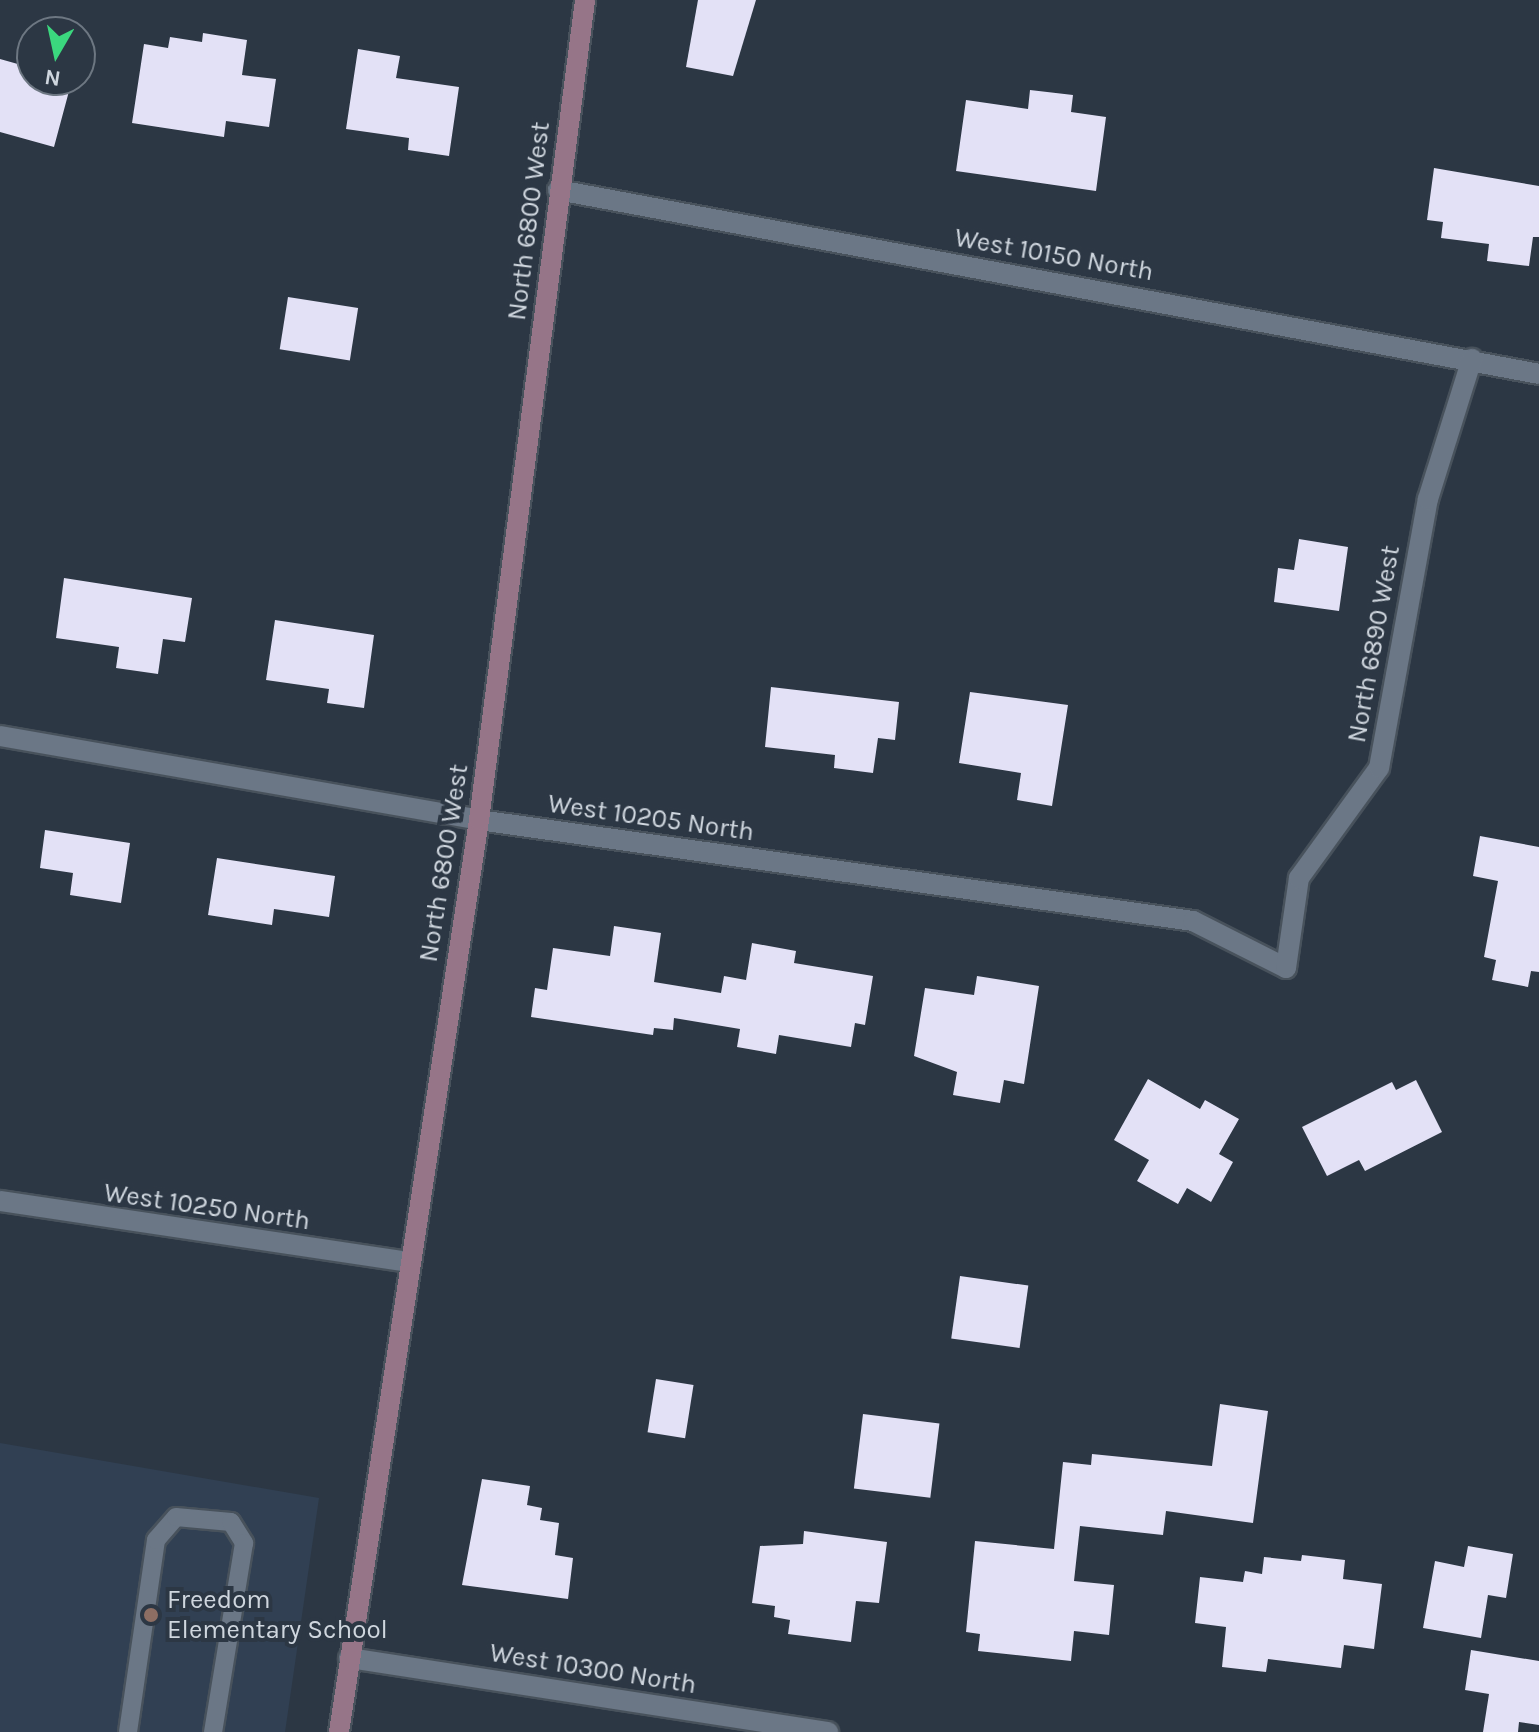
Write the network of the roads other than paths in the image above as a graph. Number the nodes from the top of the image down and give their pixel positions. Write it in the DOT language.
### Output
graph roads {
  1 [pos="585,0"];
  2 [pos="558,190"];
  3 [pos="1472,359"];
  4 [pos="1539,374"];
  5 [pos="0,736"];
  6 [pos="479,820"];
  7 [pos="1286,968"];
  8 [pos="0,1201"];
  9 [pos="406,1262"];
  10 [pos="349,1658"];
  11 [pos="128,1732"];
  12 [pos="213,1732"];
  13 [pos="339,1732"];
  14 [pos="828,1732"];
  1 -- 2 [label="street, North 6800 West"];
  2 -- 3 [label="street, West 10150 North"];
  2 -- 6 [label="street, North 6800 West"];
  3 -- 4 [label="street, West 10150 North"];
  3 -- 7 [label="street, North 6890 West"];
  5 -- 6 [label="street, West 10205 North"];
  6 -- 7 [label="street, West 10205 North"];
  6 -- 9 [label="street, North 6800 West"];
  8 -- 9 [label="street, West 10250 North"];
  9 -- 10 [label="street, North 6800 West"];
  10 -- 13 [label="street, North 6800 West"];
  10 -- 14 [label="street, West 10300 North"];
  11 -- 12 [label="lane"];
}
